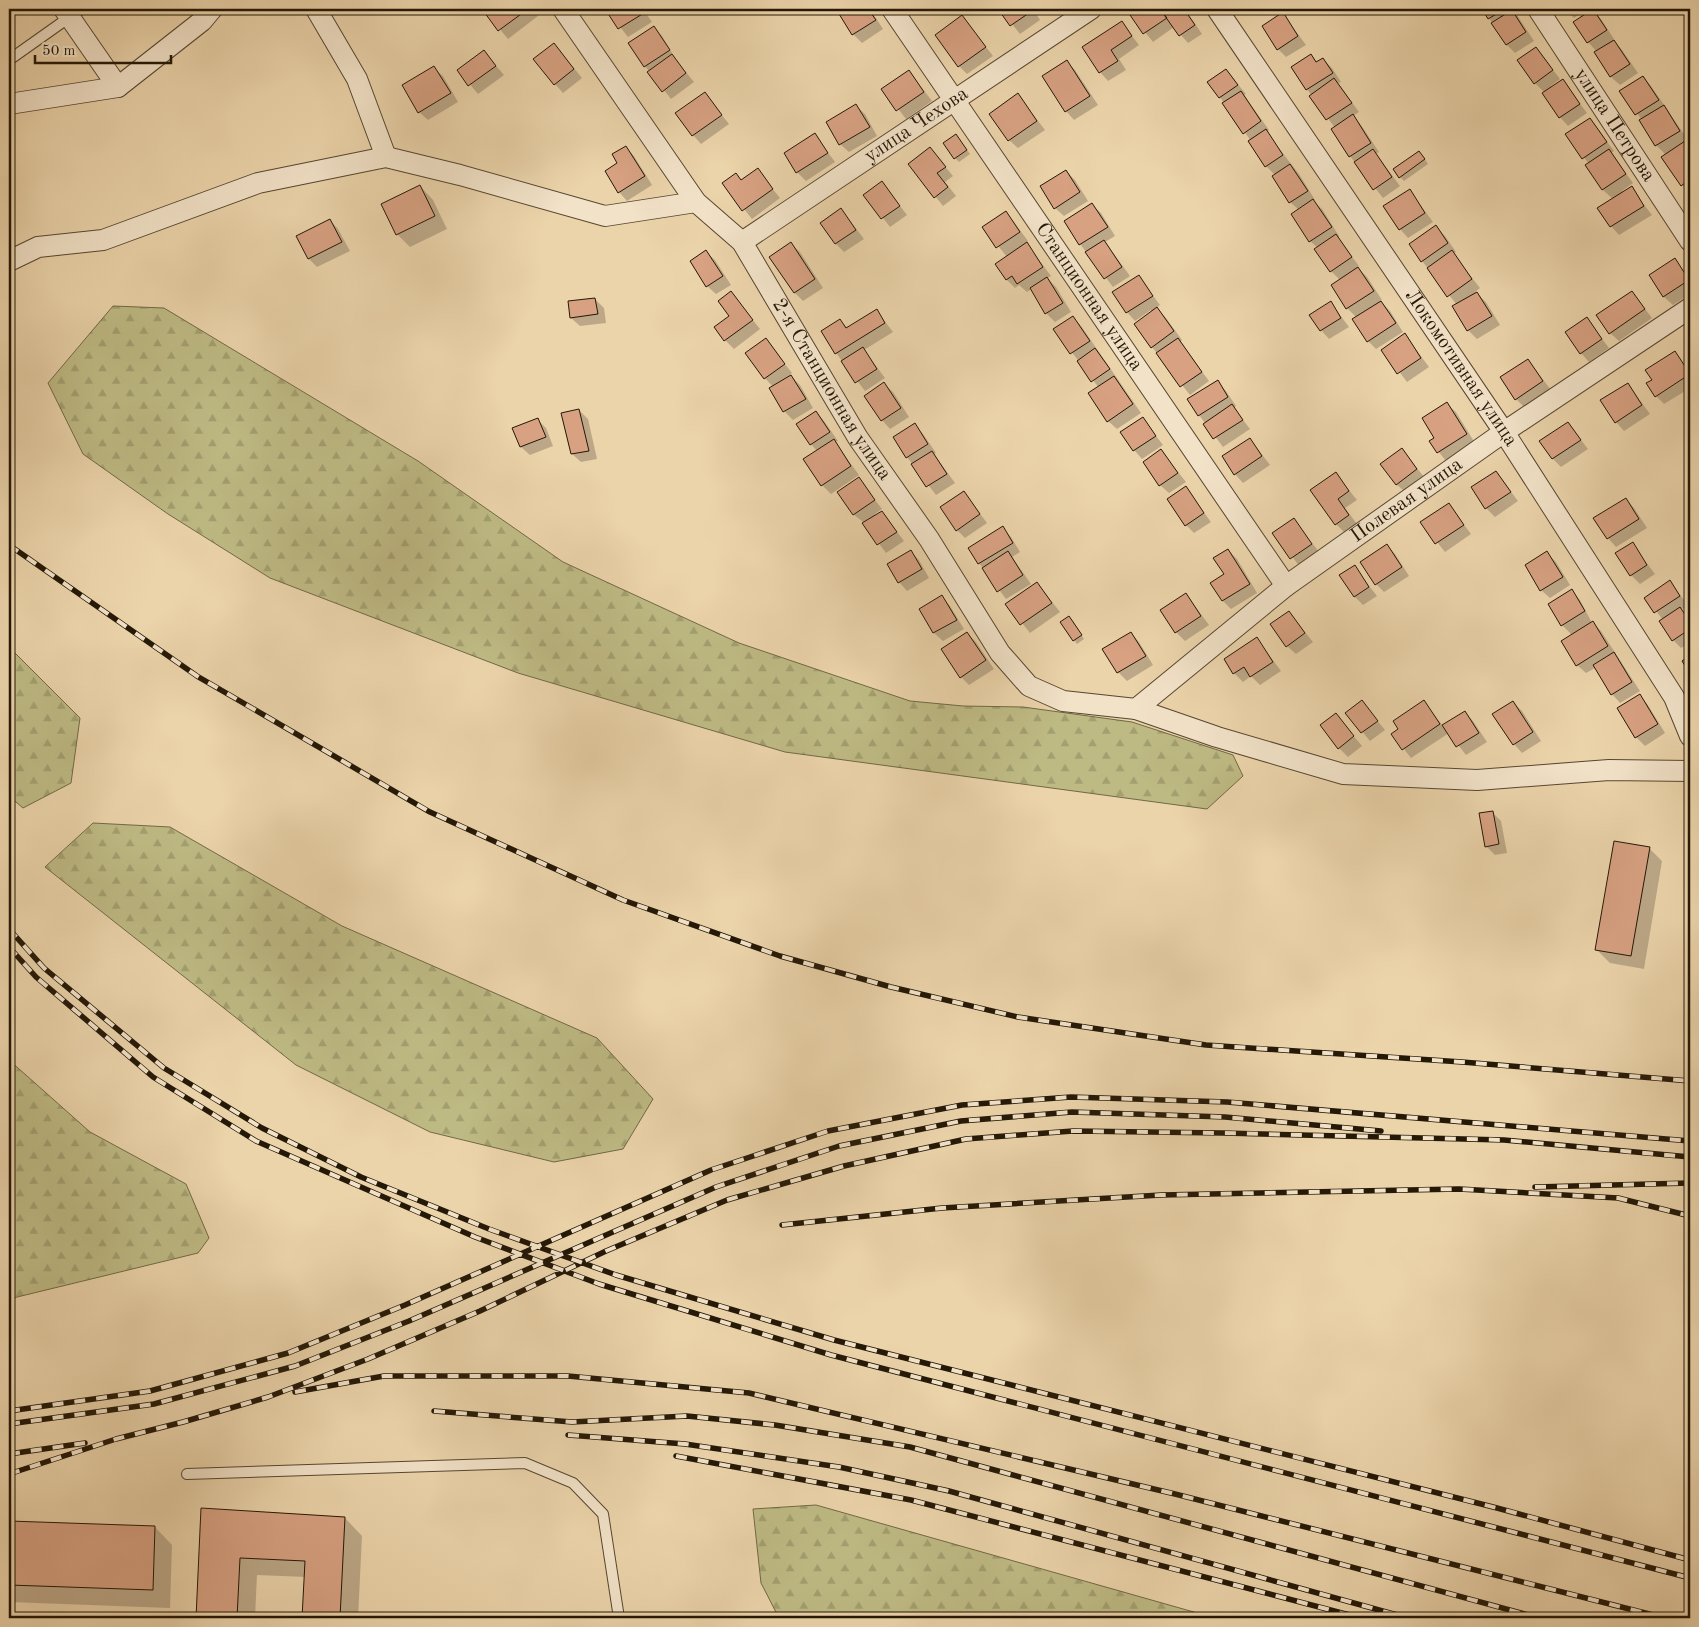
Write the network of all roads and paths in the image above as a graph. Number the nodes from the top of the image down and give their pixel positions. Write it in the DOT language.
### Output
graph roads {
  1 [pos="212,9"];
  2 [pos="316,9"];
  3 [pos="563,9"];
  4 [pos="892,9"];
  5 [pos="1091,9"];
  6 [pos="1217,9"];
  7 [pos="1538,9"];
  8 [pos="71,12"];
  9 [pos="9,60"];
  10 [pos="118,87"];
  11 [pos="954,100"];
  12 [pos="9,104"];
  13 [pos="386,157"];
  14 [pos="696,202"];
  15 [pos="1690,241"];
  16 [pos="742,242"];
  17 [pos="9,261"];
  18 [pos="1690,308"];
  19 [pos="1504,432"];
  20 [pos="1286,586"];
  21 [pos="1136,709"];
  22 [pos="1690,736"];
  23 [pos="1690,771"];
  24 [pos="187,1474"];
  25 [pos="619,1618"];
  1 -- 10 [label="street"];
  2 -- 13 [label="street"];
  3 -- 14 [label="street, 2-я Станционная улица"];
  4 -- 11 [label="street, Станционная улица"];
  5 -- 11 [label="street, улица Чехова"];
  6 -- 19 [label="street, Локомотивная улица"];
  7 -- 15 [label="street, улица Петрова"];
  8 -- 9 [label="lane"];
  8 -- 10 [label="street"];
  10 -- 12 [label="street"];
  11 -- 16 [label="street, улица Чехова"];
  11 -- 20 [label="street, Станционная улица"];
  13 -- 14 [label="street"];
  13 -- 17 [label="street"];
  14 -- 16 [label="street, 2-я Станционная улица"];
  16 -- 21 [label="street, 2-я Станционная улица"];
  18 -- 19 [label="street, Полевая улица"];
  19 -- 20 [label="street, Полевая улица"];
  19 -- 22 [label="street, Локомотивная улица"];
  20 -- 21 [label="street, Полевая улица"];
  21 -- 23 [label="street, 2-я Станционная улица"];
  24 -- 25 [label="lane"];
}
